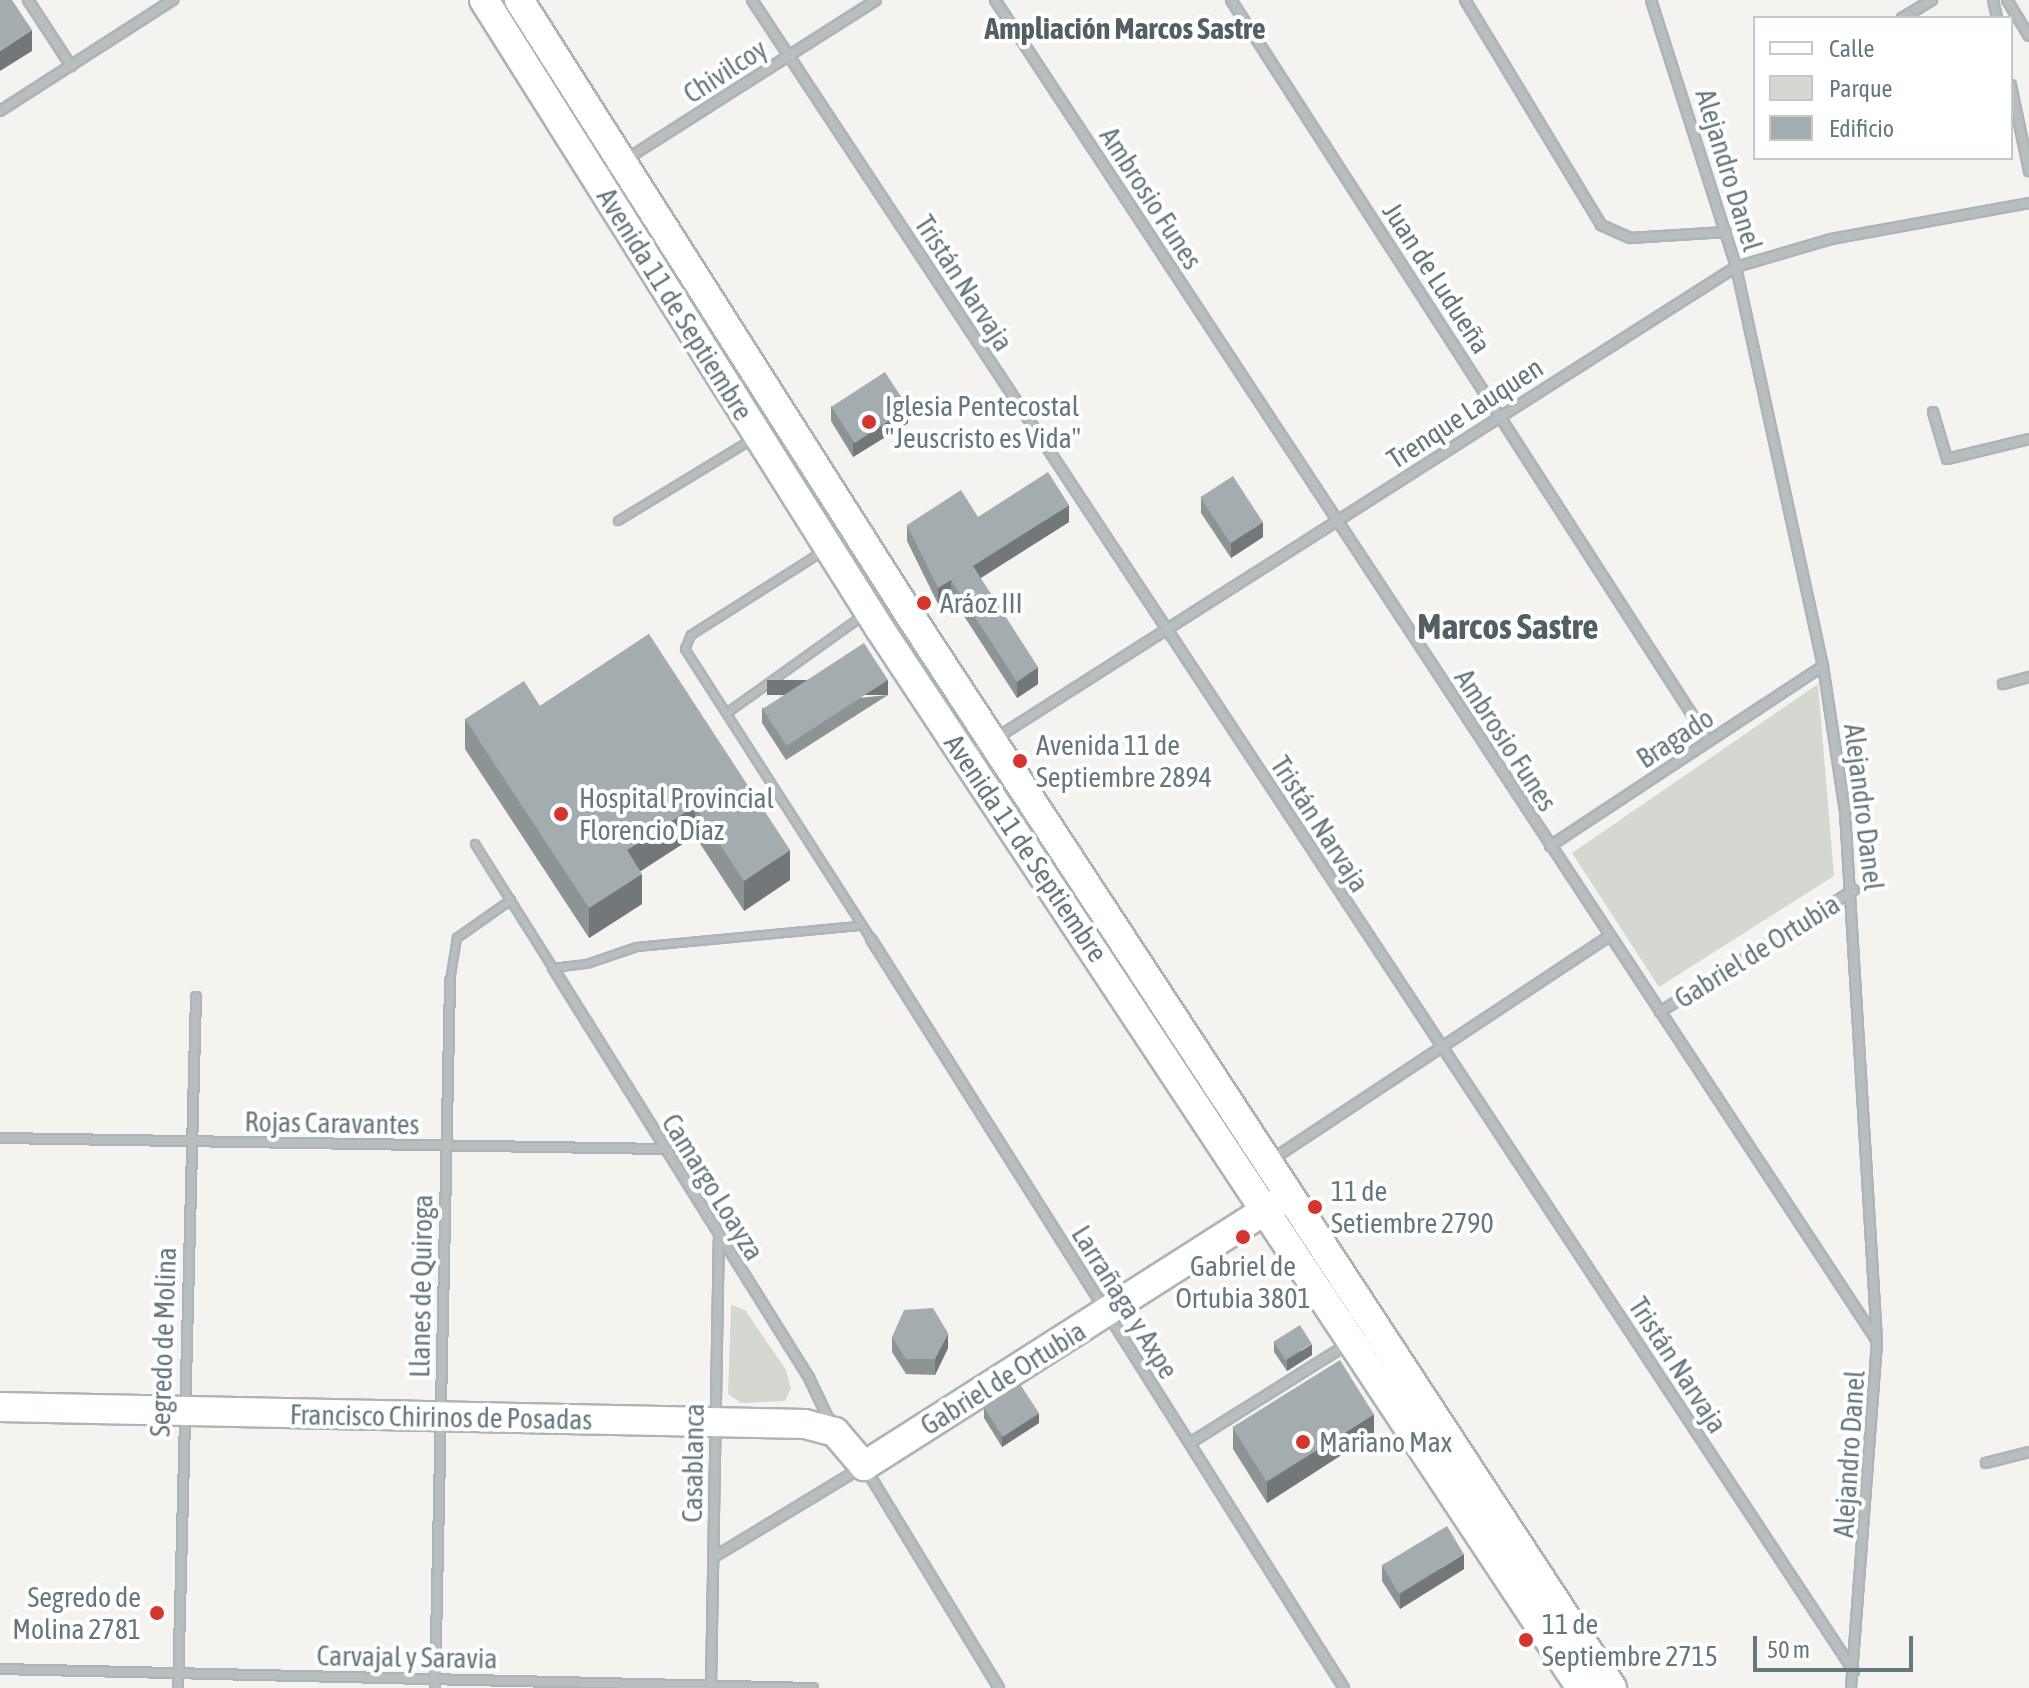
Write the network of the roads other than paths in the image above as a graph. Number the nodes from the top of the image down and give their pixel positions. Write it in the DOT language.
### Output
graph roads {
  1 [pos="28,0"];
  2 [pos="173,0"];
  3 [pos="484,0"];
  4 [pos="519,0"];
  5 [pos="752,0"];
  6 [pos="876,0"];
  7 [pos="995,0"];
  8 [pos="1231,0"];
  9 [pos="1465,0"];
  10 [pos="1651,0"];
  11 [pos="1932,0"];
  12 [pos="2007,0"];
  13 [pos="1905,16"];
  14 [pos="2029,36"];
  15 [pos="789,56"];
  16 [pos="71,66"];
  17 [pos="2013,95"];
  18 [pos="0,111"];
  19 [pos="622,163"];
  20 [pos="2029,171"];
  21 [pos="596,178"];
  22 [pos="2029,203"];
  23 [pos="1726,232"];
  24 [pos="1736,267"];
  25 [pos="1933,412"];
  26 [pos="1500,417"];
  27 [pos="785,419"];
  28 [pos="758,435"];
  29 [pos="2029,439"];
  30 [pos="618,521"];
  31 [pos="1336,521"];
  32 [pos="856,530"];
  33 [pos="829,548"];
  34 [pos="883,603"];
  35 [pos="1165,629"];
  36 [pos="1823,666"];
  37 [pos="2029,677"];
  38 [pos="2003,684"];
  39 [pos="727,713"];
  40 [pos="993,739"];
  41 [pos="1709,741"];
  42 [pos="965,758"];
  43 [pos="475,844"];
  44 [pos="1550,846"];
  45 [pos="1854,890"];
  46 [pos="511,900"];
  47 [pos="858,926"];
  48 [pos="1610,936"];
  49 [pos="871,939"];
  50 [pos="553,968"];
  51 [pos="450,981"];
  52 [pos="196,997"];
  53 [pos="1660,1012"];
  54 [pos="1442,1047"];
  55 [pos="0,1138"];
  56 [pos="191,1143"];
  57 [pos="446,1146"];
  58 [pos="663,1149"];
  59 [pos="1257,1170"];
  60 [pos="1278,1202"];
  61 [pos="719,1239"];
  62 [pos="1106,1312"];
  63 [pos="1352,1342"];
  64 [pos="1877,1342"];
  65 [pos="0,1407"];
  66 [pos="182,1411"];
  67 [pos="441,1417"];
  68 [pos="716,1423"];
  69 [pos="832,1431"];
  70 [pos="1190,1443"];
  71 [pos="2029,1452"];
  72 [pos="1986,1463"];
  73 [pos="864,1466"];
  74 [pos="714,1557"];
  75 [pos="0,1669"];
  76 [pos="1854,1671"];
  77 [pos="178,1673"];
  78 [pos="435,1684"];
  79 [pos="712,1687"];
  80 [pos="178,1688"];
  81 [pos="813,1688"];
  82 [pos="999,1688"];
  83 [pos="1344,1688"];
  84 [pos="1581,1688"];
  85 [pos="1612,1688"];
  86 [pos="1851,1688"];
  1 -- 16 [label="street"];
  2 -- 16 [label="street"];
  3 -- 21 [label="main road, Avenida 11 de Septiembre"];
  4 -- 19 [label="main road, Avenida 11 de Septiembre"];
  5 -- 15 [label="street, Tristán Narvaja"];
  6 -- 15 [label="street, Chivilcoy"];
  7 -- 31 [label="street, Ambrosio Funes"];
  8 -- 26 [label="street, Juan de Ludueña"];
  9 -- 23 [label="street"];
  10 -- 23 [label="street, Alejandro Danel"];
  11 -- 13 [label="street"];
  12 -- 14 [label="street"];
  15 -- 19 [label="street, Chivilcoy"];
  15 -- 35 [label="street, Tristán Narvaja"];
  16 -- 18 [label="street"];
  17 -- 20 [label="street"];
  19 -- 21 [label="street, Chivilcoy"];
  19 -- 27 [label="main road, Avenida 11 de Septiembre"];
  21 -- 28 [label="main road, Avenida 11 de Septiembre"];
  22 -- 24 [label="street, Trenque Lauquen"];
  23 -- 24 [label="street, Alejandro Danel"];
  24 -- 26 [label="street, Trenque Lauquen"];
  24 -- 36 [label="street, Alejandro Danel"];
  25 -- 29 [label="street"];
  26 -- 31 [label="street, Trenque Lauquen"];
  26 -- 41 [label="street, Juan de Ludueña"];
  27 -- 28 [label="lane"];
  27 -- 32 [label="main road, Avenida 11 de Septiembre"];
  28 -- 30 [label="lane"];
  28 -- 33 [label="main road, Avenida 11 de Septiembre"];
  31 -- 35 [label="street, Trenque Lauquen"];
  31 -- 44 [label="street, Ambrosio Funes"];
  32 -- 33 [label="lane"];
  32 -- 34 [label="main road, Avenida 11 de Septiembre"];
  33 -- 34 [label="main road, Avenida 11 de Septiembre"];
  33 -- 39 [label="lane"];
  34 -- 39 [label="lane"];
  34 -- 40 [label="main road, Avenida 11 de Septiembre"];
  34 -- 42 [label="main road, Avenida 11 de Septiembre"];
  35 -- 40 [label="street, Trenque Lauquen"];
  35 -- 54 [label="street, Tristán Narvaja"];
  36 -- 41 [label="street, Bragado"];
  36 -- 45 [label="street, Alejandro Danel"];
  37 -- 38 [label="street"];
  39 -- 47 [label="lane"];
  40 -- 42 [label="street, Trenque Lauquen"];
  40 -- 59 [label="main road, Avenida 11 de Septiembre"];
  41 -- 44 [label="street, Bragado"];
  42 -- 59 [label="main road, Avenida 11 de Septiembre"];
  43 -- 46 [label="lane"];
  44 -- 48 [label="street, Ambrosio Funes"];
  45 -- 53 [label="street, Gabriel de Ortubia"];
  45 -- 64 [label="street, Alejandro Danel"];
  46 -- 50 [label="lane"];
  46 -- 51 [label="lane"];
  47 -- 49 [label="lane"];
  47 -- 50 [label="lane"];
  48 -- 53 [label="street, Ambrosio Funes"];
  48 -- 54 [label="street"];
  49 -- 62 [label="street, Larrañaga y Axpe"];
  50 -- 58 [label="street, Camargo Loayza"];
  51 -- 57 [label="street, Llanes de Quiroga"];
  52 -- 56 [label="street, Segredo de Molina"];
  53 -- 64 [label="street, Ambrosio Funes"];
  54 -- 59 [label="street"];
  54 -- 76 [label="street, Tristán Narvaja"];
  55 -- 56 [label="street, Rojas Caravantes"];
  56 -- 57 [label="street, Rojas Caravantes"];
  56 -- 66 [label="street, Segredo de Molina"];
  57 -- 58 [label="street, Rojas Caravantes"];
  57 -- 67 [label="street, Llanes de Quiroga"];
  58 -- 61 [label="street, Camargo Loayza"];
  59 -- 60 [label="main road, Avenida 11 de Septiembre"];
  60 -- 62 [label="main road, Gabriel de Ortubia"];
  60 -- 63 [label="main road, Avenida 11 de Septiembre"];
  60 -- 85 [label="main road, Avenida 11 de Septiembre"];
  61 -- 68 [label="street, Casablanca"];
  61 -- 69 [label="street, Camargo Loayza"];
  62 -- 70 [label="street, Larrañaga y Axpe"];
  62 -- 73 [label="main road, Gabriel de Ortubia"];
  63 -- 70 [label="street"];
  63 -- 84 [label="main road, Avenida 11 de Septiembre"];
  64 -- 76 [label="street, Alejandro Danel"];
  65 -- 66 [label="main road, Francisco Chirinos de Posadas"];
  66 -- 67 [label="main road, Francisco Chirinos de Posadas"];
  66 -- 77 [label="street, Segredo de Molina"];
  67 -- 68 [label="main road, Francisco Chirinos de Posadas"];
  67 -- 78 [label="street, Llanes de Quiroga"];
  68 -- 69 [label="main road, Francisco Chirinos de Posadas"];
  68 -- 74 [label="street, Casablanca"];
  69 -- 73 [label="main road"];
  70 -- 83 [label="street, Larrañaga y Axpe"];
  71 -- 72 [label="street"];
  73 -- 74 [label="street, Gabriel de Ortubia"];
  73 -- 82 [label="street"];
  74 -- 79 [label="street, Casablanca"];
  75 -- 77 [label="street, Carvajal y Saravia"];
  76 -- 86 [label="street, Alejandro Danel"];
  77 -- 78 [label="street, Carvajal y Saravia"];
  77 -- 80 [label="street, Segredo de Molina"];
  78 -- 79 [label="street, Carvajal y Saravia"];
  79 -- 81 [label="street, Carvajal y Saravia"];
}
